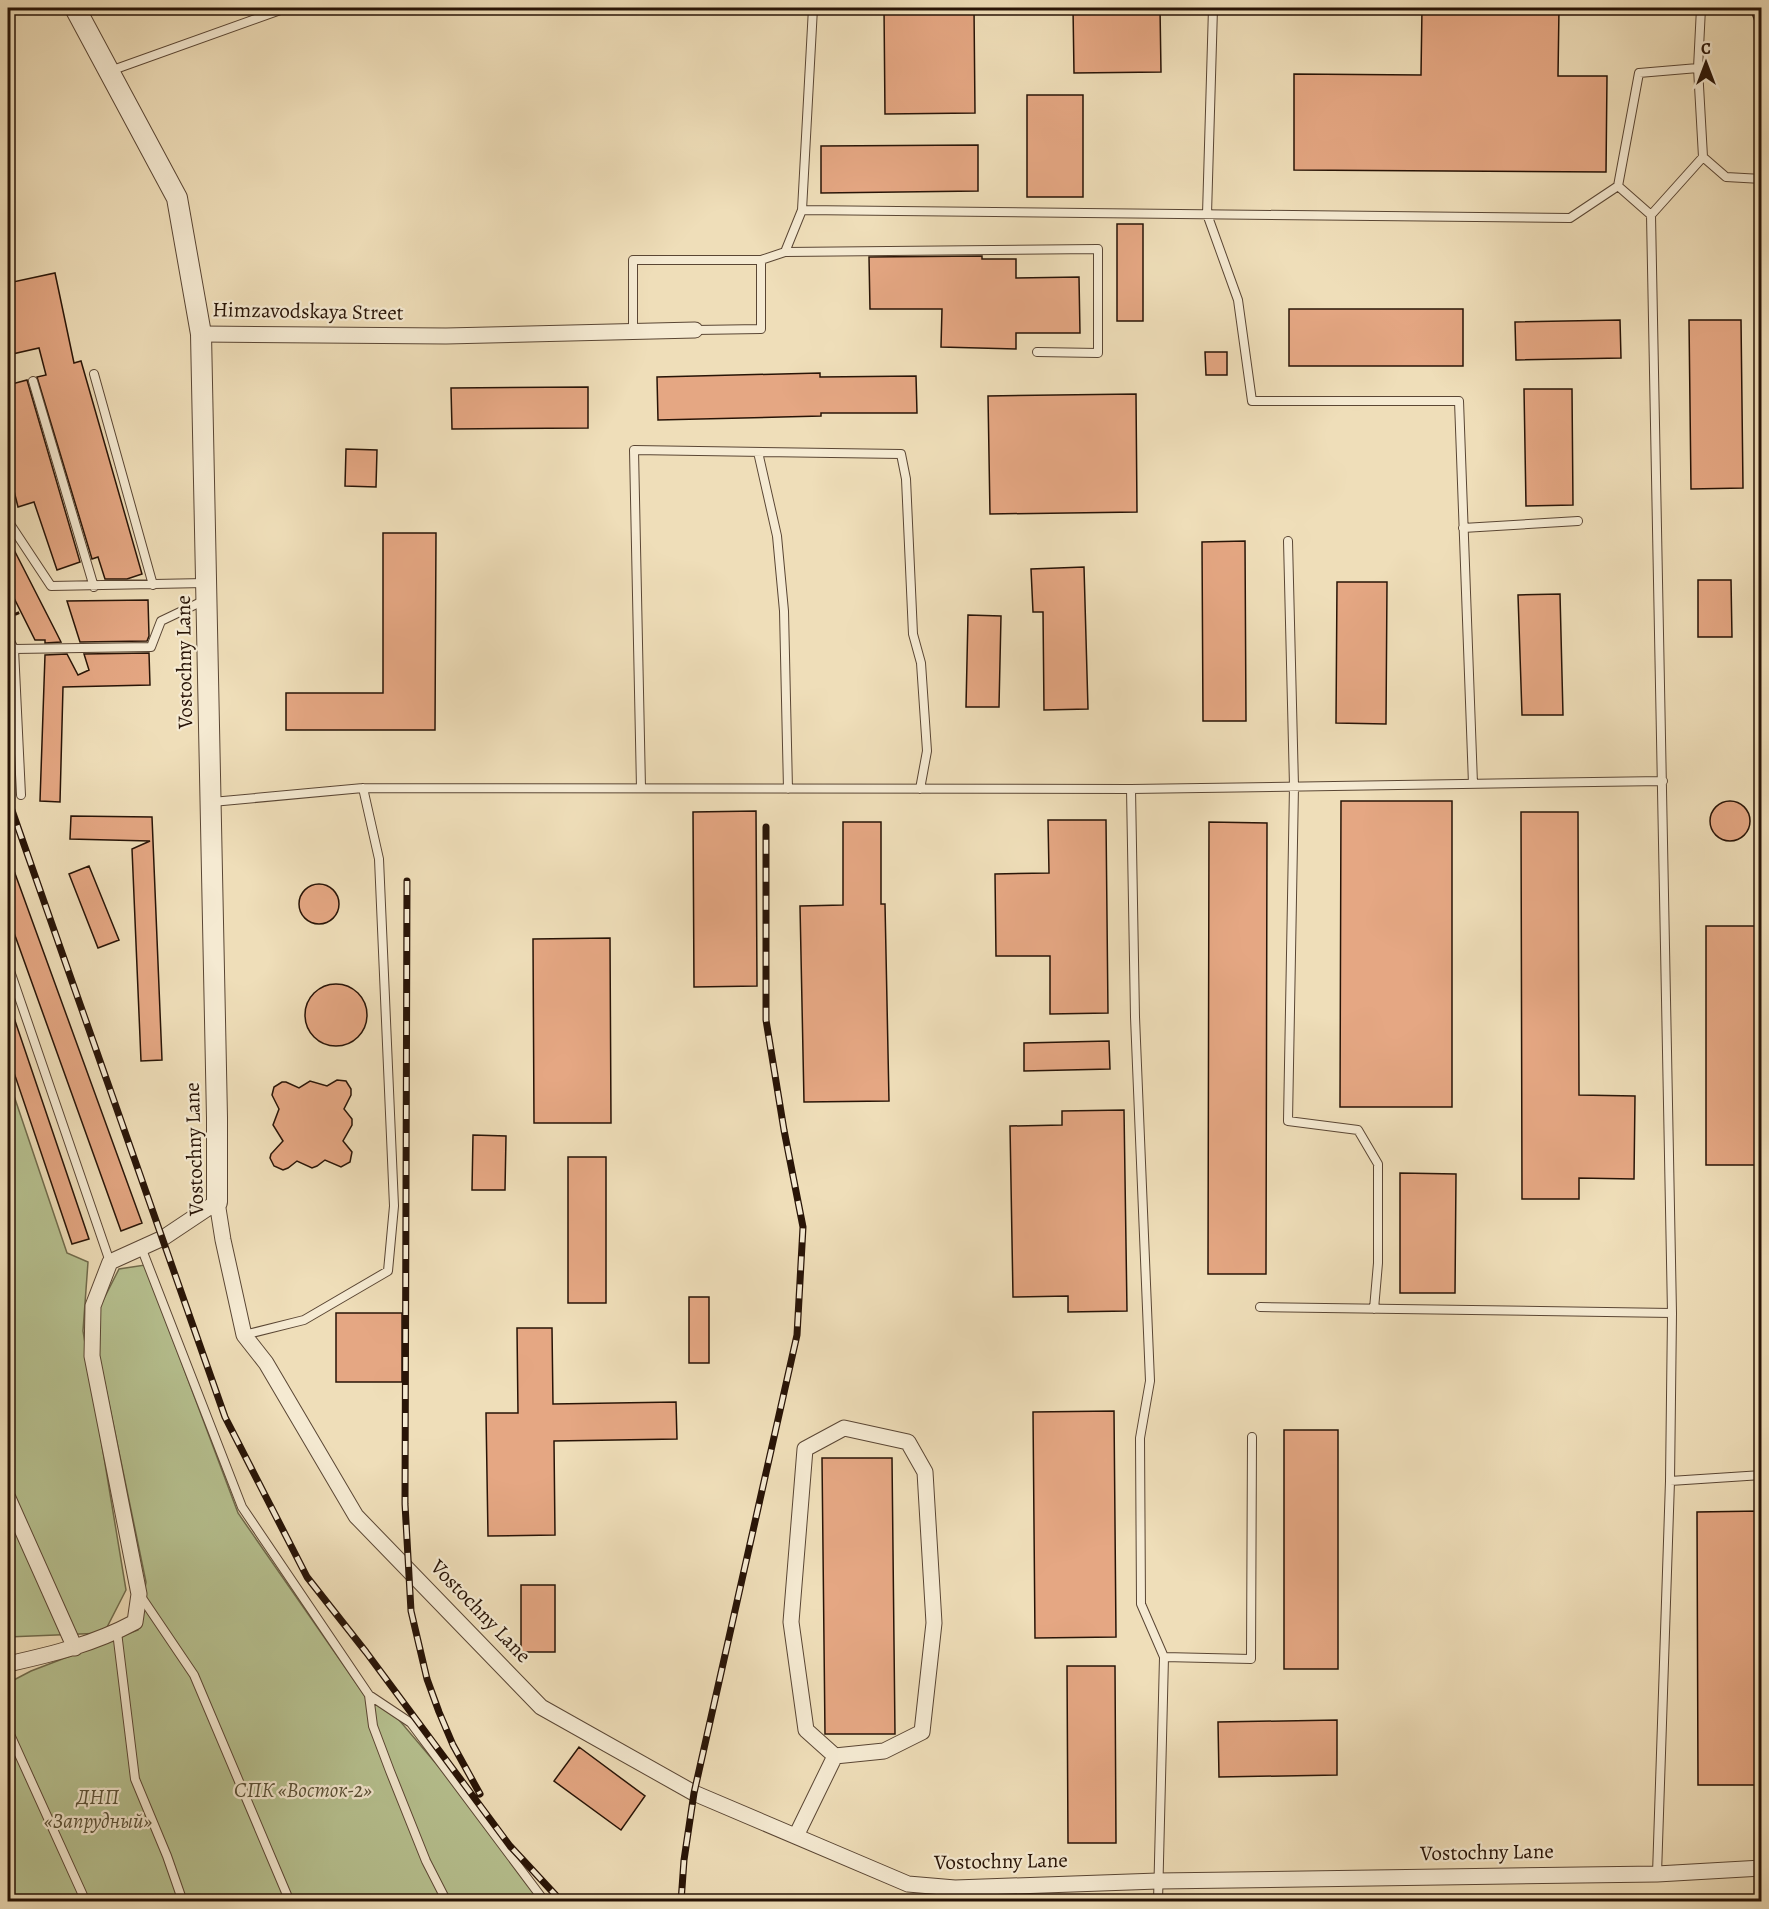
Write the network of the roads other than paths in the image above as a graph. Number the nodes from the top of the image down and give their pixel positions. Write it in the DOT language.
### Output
graph roads {
  1 [pos="75,8"];
  2 [pos="286,8"];
  3 [pos="813,8"];
  4 [pos="1213,8"];
  5 [pos="1701,8"];
  6 [pos="1698,68"];
  7 [pos="110,71"];
  8 [pos="1702,157"];
  9 [pos="1761,179"];
  10 [pos="1618,186"];
  11 [pos="802,210"];
  12 [pos="1207,214"];
  13 [pos="1651,215"];
  14 [pos="785,252"];
  15 [pos="761,260"];
  16 [pos="633,330"];
  17 [pos="695,330"];
  18 [pos="201,334"];
  19 [pos="1037,352"];
  20 [pos="94,374"];
  21 [pos="33,381"];
  22 [pos="758,452"];
  23 [pos="8,521"];
  24 [pos="1578,521"];
  25 [pos="1463,528"];
  26 [pos="1288,541"];
  27 [pos="153,585"];
  28 [pos="94,587"];
  29 [pos="207,591"];
  30 [pos="8,637"];
  31 [pos="14,649"];
  32 [pos="1663,781"];
  33 [pos="1473,784"];
  34 [pos="1294,786"];
  35 [pos="363,788"];
  36 [pos="641,788"];
  37 [pos="788,789"];
  38 [pos="920,789"];
  39 [pos="1131,789"];
  40 [pos="21,795"];
  41 [pos="210,802"];
  42 [pos="8,965"];
  43 [pos="217,1202"];
  44 [pos="141,1247"];
  45 [pos="110,1262"];
  46 [pos="1260,1307"];
  47 [pos="1374,1309"];
  48 [pos="1672,1313"];
  49 [pos="244,1335"];
  50 [pos="1252,1437"];
  51 [pos="1761,1475"];
  52 [pos="1670,1481"];
  53 [pos="8,1498"];
  54 [pos="139,1594"];
  55 [pos="117,1632"];
  56 [pos="75,1648"];
  57 [pos="1164,1657"];
  58 [pos="8,1664"];
  59 [pos="369,1695"];
  60 [pos="8,1730"];
  61 [pos="835,1756"];
  62 [pos="796,1836"];
  63 [pos="1761,1868"];
  64 [pos="1657,1874"];
  65 [pos="1158,1881"];
  66 [pos="86,1902"];
  67 [pos="183,1902"];
  68 [pos="290,1902"];
  69 [pos="447,1902"];
  70 [pos="545,1902"];
  71 [pos="1158,1902"];
  1 -- 7 [label="street, Himzavodskaya Street"];
  2 -- 7 [label="lane"];
  3 -- 11 [label="lane"];
  4 -- 12 [label="lane"];
  5 -- 6 [label="lane"];
  6 -- 8 [label="lane"];
  6 -- 10 [label="lane"];
  7 -- 18 [label="street, Himzavodskaya Street"];
  8 -- 9 [label="lane"];
  8 -- 13 [label="lane"];
  10 -- 12 [label="lane"];
  10 -- 13 [label="lane"];
  11 -- 12 [label="lane"];
  11 -- 14 [label="lane"];
  12 -- 25 [label="lane"];
  13 -- 32 [label="lane"];
  14 -- 15 [label="lane"];
  14 -- 19 [label="lane"];
  15 -- 16 [label="lane"];
  15 -- 17 [label="lane"];
  16 -- 17 [label="street, Himzavodskaya Street"];
  16 -- 18 [label="street, Himzavodskaya Street"];
  18 -- 29 [label="street, Vostochny Lane"];
  20 -- 27 [label="lane"];
  21 -- 28 [label="lane"];
  22 -- 36 [label="lane"];
  22 -- 37 [label="lane"];
  22 -- 38 [label="lane"];
  23 -- 28 [label="lane"];
  24 -- 25 [label="lane"];
  25 -- 33 [label="lane"];
  26 -- 34 [label="lane"];
  27 -- 28 [label="lane"];
  27 -- 29 [label="lane"];
  29 -- 31 [label="lane"];
  29 -- 41 [label="street, Vostochny Lane"];
  30 -- 31 [label="lane"];
  31 -- 40 [label="lane"];
  32 -- 33 [label="lane"];
  32 -- 48 [label="lane"];
  33 -- 34 [label="lane"];
  34 -- 39 [label="lane"];
  34 -- 47 [label="lane"];
  35 -- 36 [label="lane"];
  35 -- 41 [label="lane"];
  35 -- 49 [label="lane"];
  36 -- 37 [label="lane"];
  37 -- 38 [label="lane"];
  38 -- 39 [label="lane"];
  39 -- 57 [label="lane"];
  41 -- 43 [label="street, Vostochny Lane"];
  42 -- 45 [label="lane"];
  43 -- 44 [label="street"];
  43 -- 49 [label="street, Vostochny Lane"];
  44 -- 45 [label="street"];
  44 -- 59 [label="lane"];
  45 -- 54 [label="street"];
  46 -- 47 [label="lane"];
  47 -- 48 [label="lane"];
  48 -- 52 [label="lane"];
  49 -- 62 [label="street, Vostochny Lane"];
  50 -- 57 [label="lane"];
  51 -- 52 [label="lane"];
  52 -- 64 [label="lane"];
  53 -- 56 [label="street"];
  54 -- 55 [label="street"];
  54 -- 68 [label="lane"];
  55 -- 56 [label="street"];
  55 -- 67 [label="lane"];
  56 -- 58 [label="street"];
  57 -- 65 [label="lane"];
  59 -- 69 [label="lane"];
  59 -- 70 [label="lane"];
  60 -- 66 [label="lane"];
  61 -- 61 [label="street"];
  61 -- 62 [label="street"];
  62 -- 65 [label="street, Vostochny Lane"];
  63 -- 64 [label="street, Vostochny Lane"];
  64 -- 65 [label="street, Vostochny Lane"];
  65 -- 71 [label="lane"];
}
